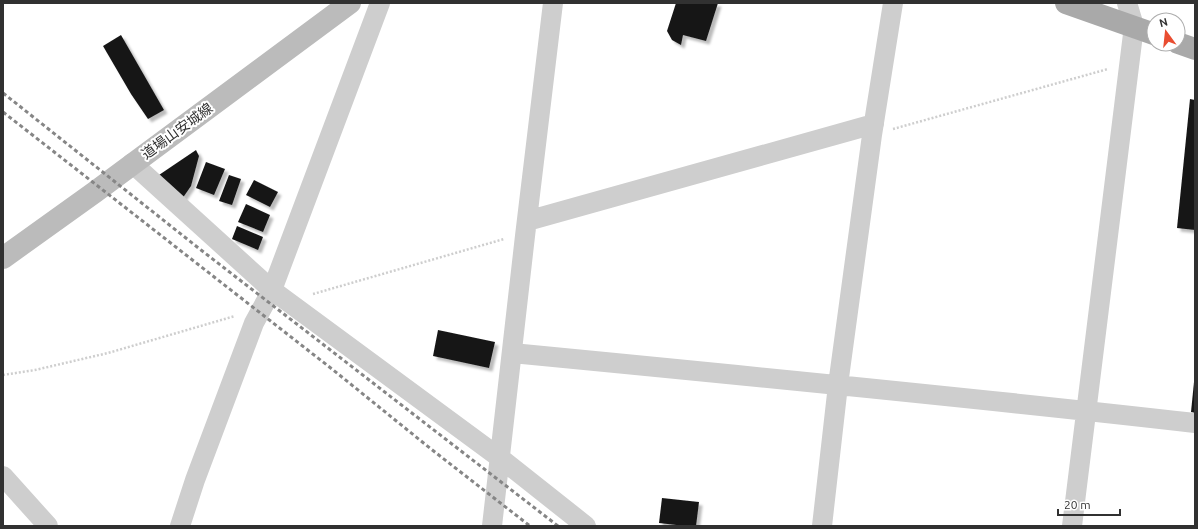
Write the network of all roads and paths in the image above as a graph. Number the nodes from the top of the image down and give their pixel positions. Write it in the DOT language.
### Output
graph roads {
  1 [pos="350,3"];
  2 [pos="380,3"];
  3 [pos="554,3"];
  4 [pos="893,3"];
  5 [pos="1066,3"];
  6 [pos="1127,3"];
  7 [pos="1134,26"];
  8 [pos="1146,31"];
  9 [pos="874,124"];
  10 [pos="132,163"];
  11 [pos="527,221"];
  12 [pos="3,258"];
  13 [pos="272,290"];
  14 [pos="254,323"];
  15 [pos="512,353"];
  16 [pos="3,375"];
  17 [pos="838,385"];
  18 [pos="1086,411"];
  19 [pos="1195,423"];
  20 [pos="500,458"];
  21 [pos="3,476"];
  22 [pos="48,526"];
  23 [pos="180,526"];
  24 [pos="492,526"];
  25 [pos="586,526"];
  26 [pos="822,526"];
  27 [pos="1072,526"];
  1 -- 10 [label="main road, 道場山安城線"];
  2 -- 13 [label="street"];
  3 -- 11 [label="street"];
  4 -- 9 [label="street"];
  5 -- 7 [label="main road"];
  6 -- 7 [label="street"];
  7 -- 8 [label="main road"];
  7 -- 18 [label="street"];
  9 -- 11 [label="street"];
  9 -- 17 [label="street"];
  10 -- 12 [label="main road, 道場山安城線"];
  10 -- 13 [label="street"];
  11 -- 15 [label="street"];
  13 -- 14 [label="street"];
  13 -- 20 [label="street"];
  14 -- 16 [label="path"];
  14 -- 23 [label="street"];
  15 -- 17 [label="street"];
  15 -- 20 [label="street"];
  17 -- 18 [label="street"];
  17 -- 26 [label="street"];
  18 -- 19 [label="street"];
  18 -- 27 [label="street"];
  20 -- 24 [label="street"];
  20 -- 25 [label="street"];
  21 -- 22 [label="street"];
}
